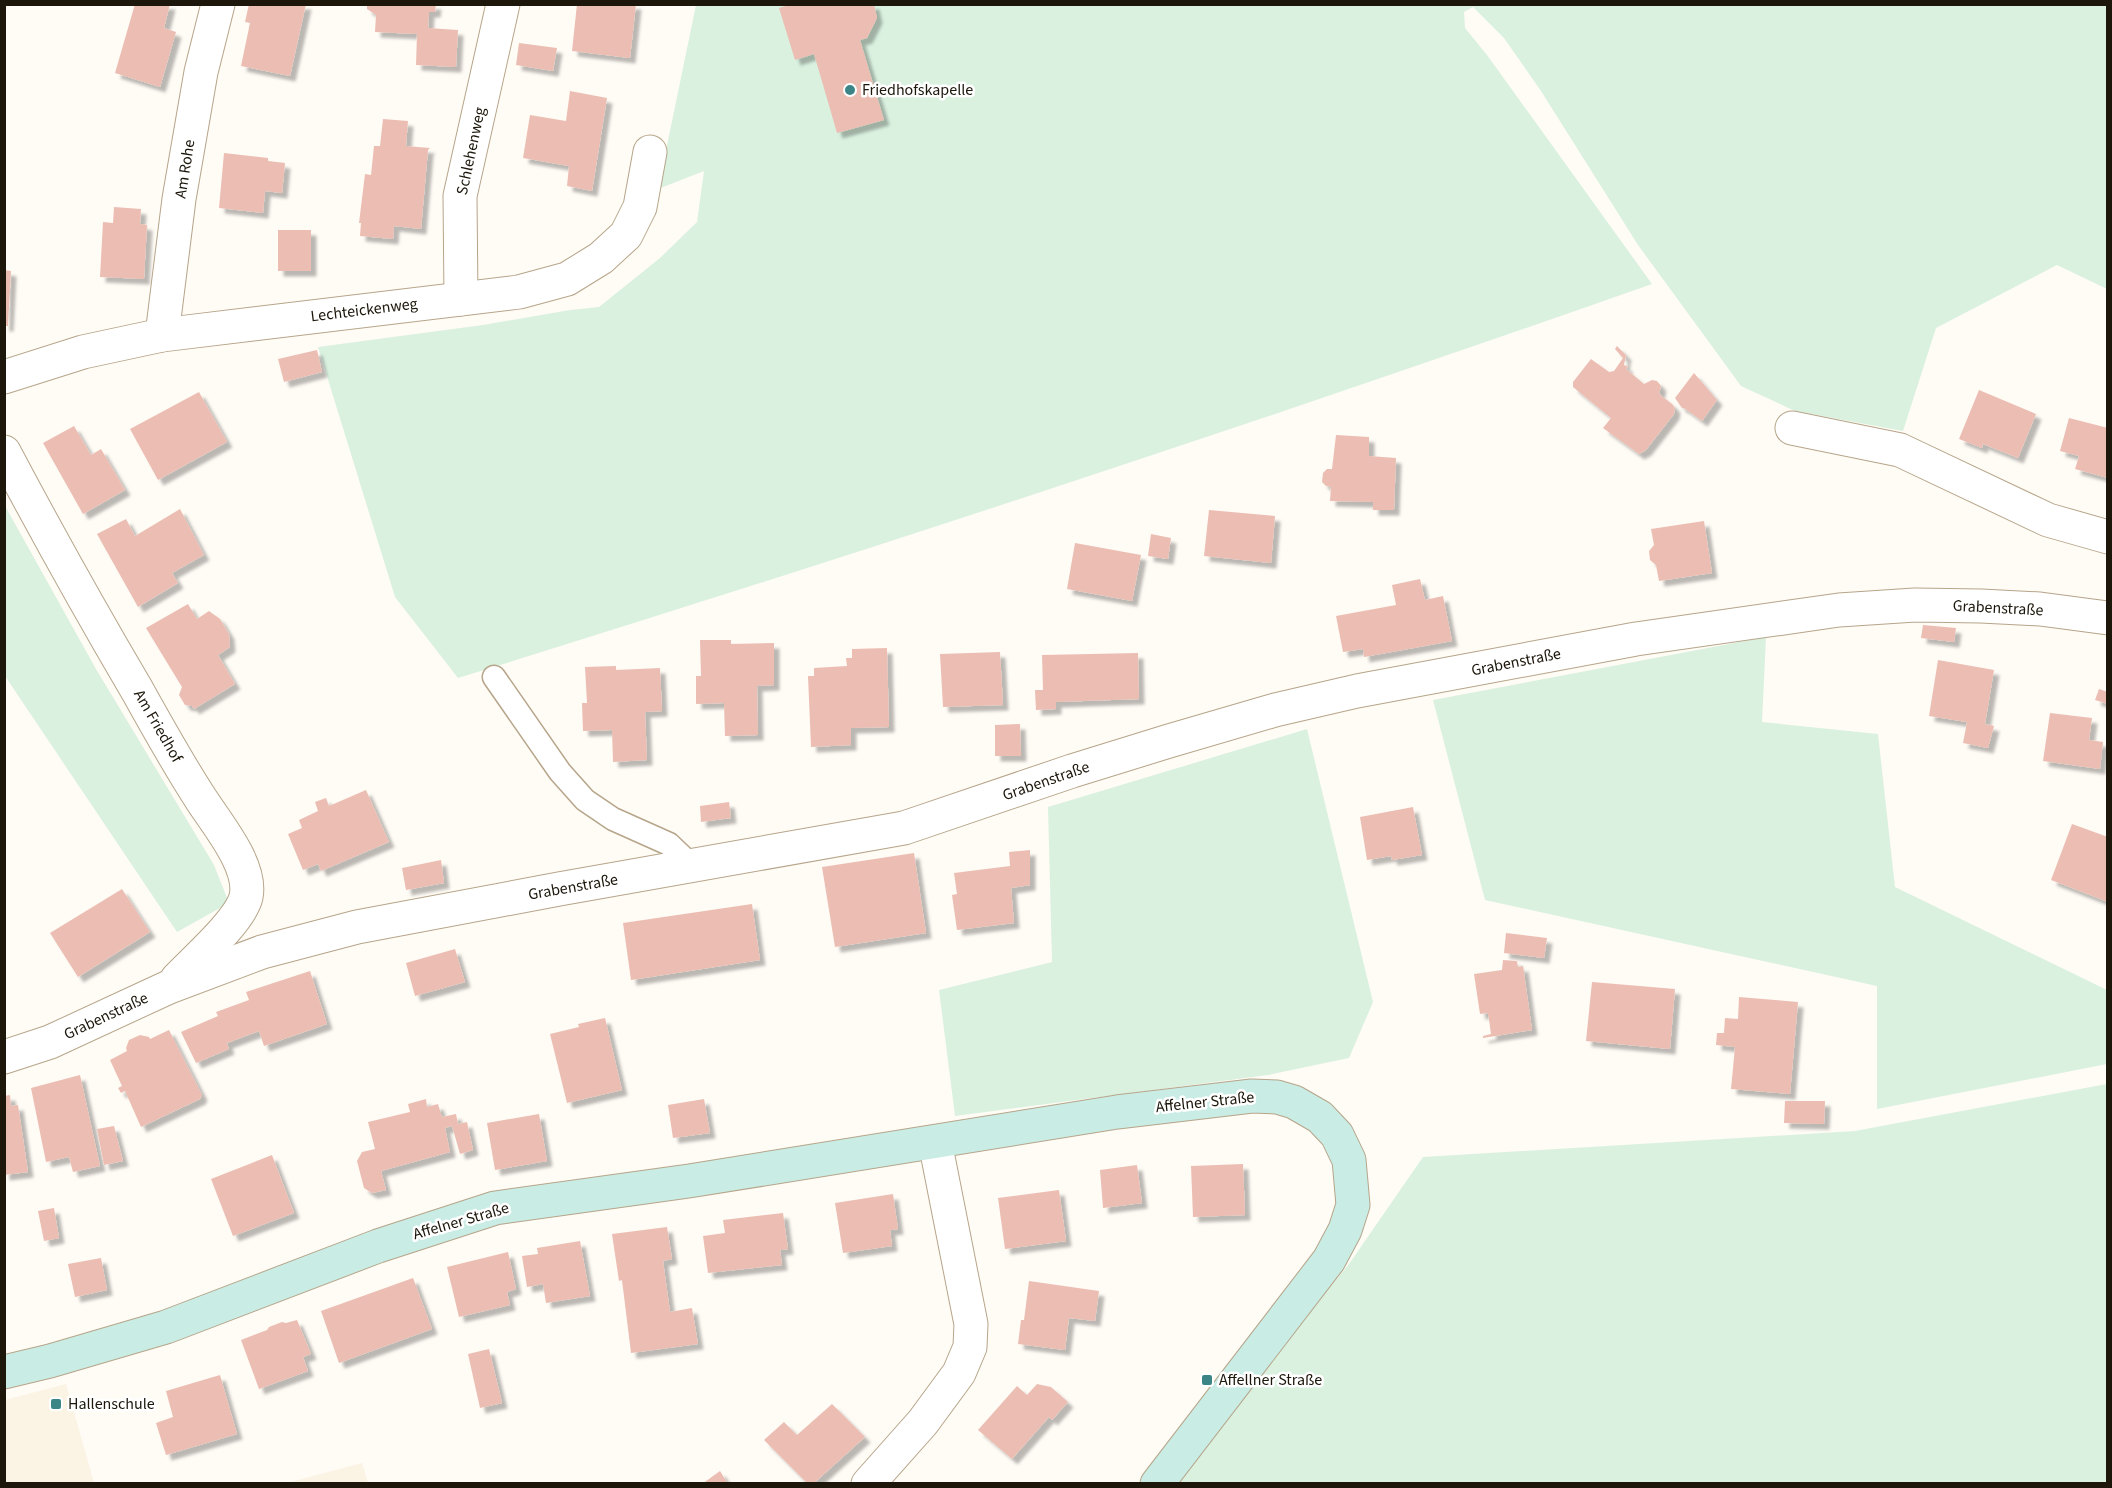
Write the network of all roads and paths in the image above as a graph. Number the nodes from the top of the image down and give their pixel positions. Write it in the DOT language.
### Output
graph roads {
  1 [pos="218,4"];
  2 [pos="503,4"];
  3 [pos="650,152"];
  4 [pos="460,299"];
  5 [pos="162,335"];
  6 [pos="4,377"];
  7 [pos="1792,429"];
  8 [pos="4,452"];
  9 [pos="2108,537"];
  10 [pos="2108,618"];
  11 [pos="494,677"];
  12 [pos="692,866"];
  13 [pos="169,987"];
  14 [pos="4,1057"];
  15 [pos="935,1142"];
  16 [pos="4,1372"];
  17 [pos="868,1484"];
  18 [pos="1157,1484"];
  1 -- 5 [label="street, Am Rohe"];
  2 -- 4 [label="street, Schlehenweg"];
  3 -- 4 [label="street, Lechteickenweg"];
  4 -- 5 [label="street, Lechteickenweg"];
  5 -- 6 [label="street, Lechteickenweg"];
  7 -- 9 [label="street"];
  8 -- 13 [label="street, Am Friedhof"];
  10 -- 12 [label="street, Grabenstraße"];
  11 -- 12 [label="lane"];
  12 -- 13 [label="street, Grabenstraße"];
  13 -- 14 [label="street, Grabenstraße"];
  15 -- 16 [label="main road, Affelner Straße"];
  15 -- 17 [label="street"];
  15 -- 18 [label="main road, Affelner Straße"];
}
